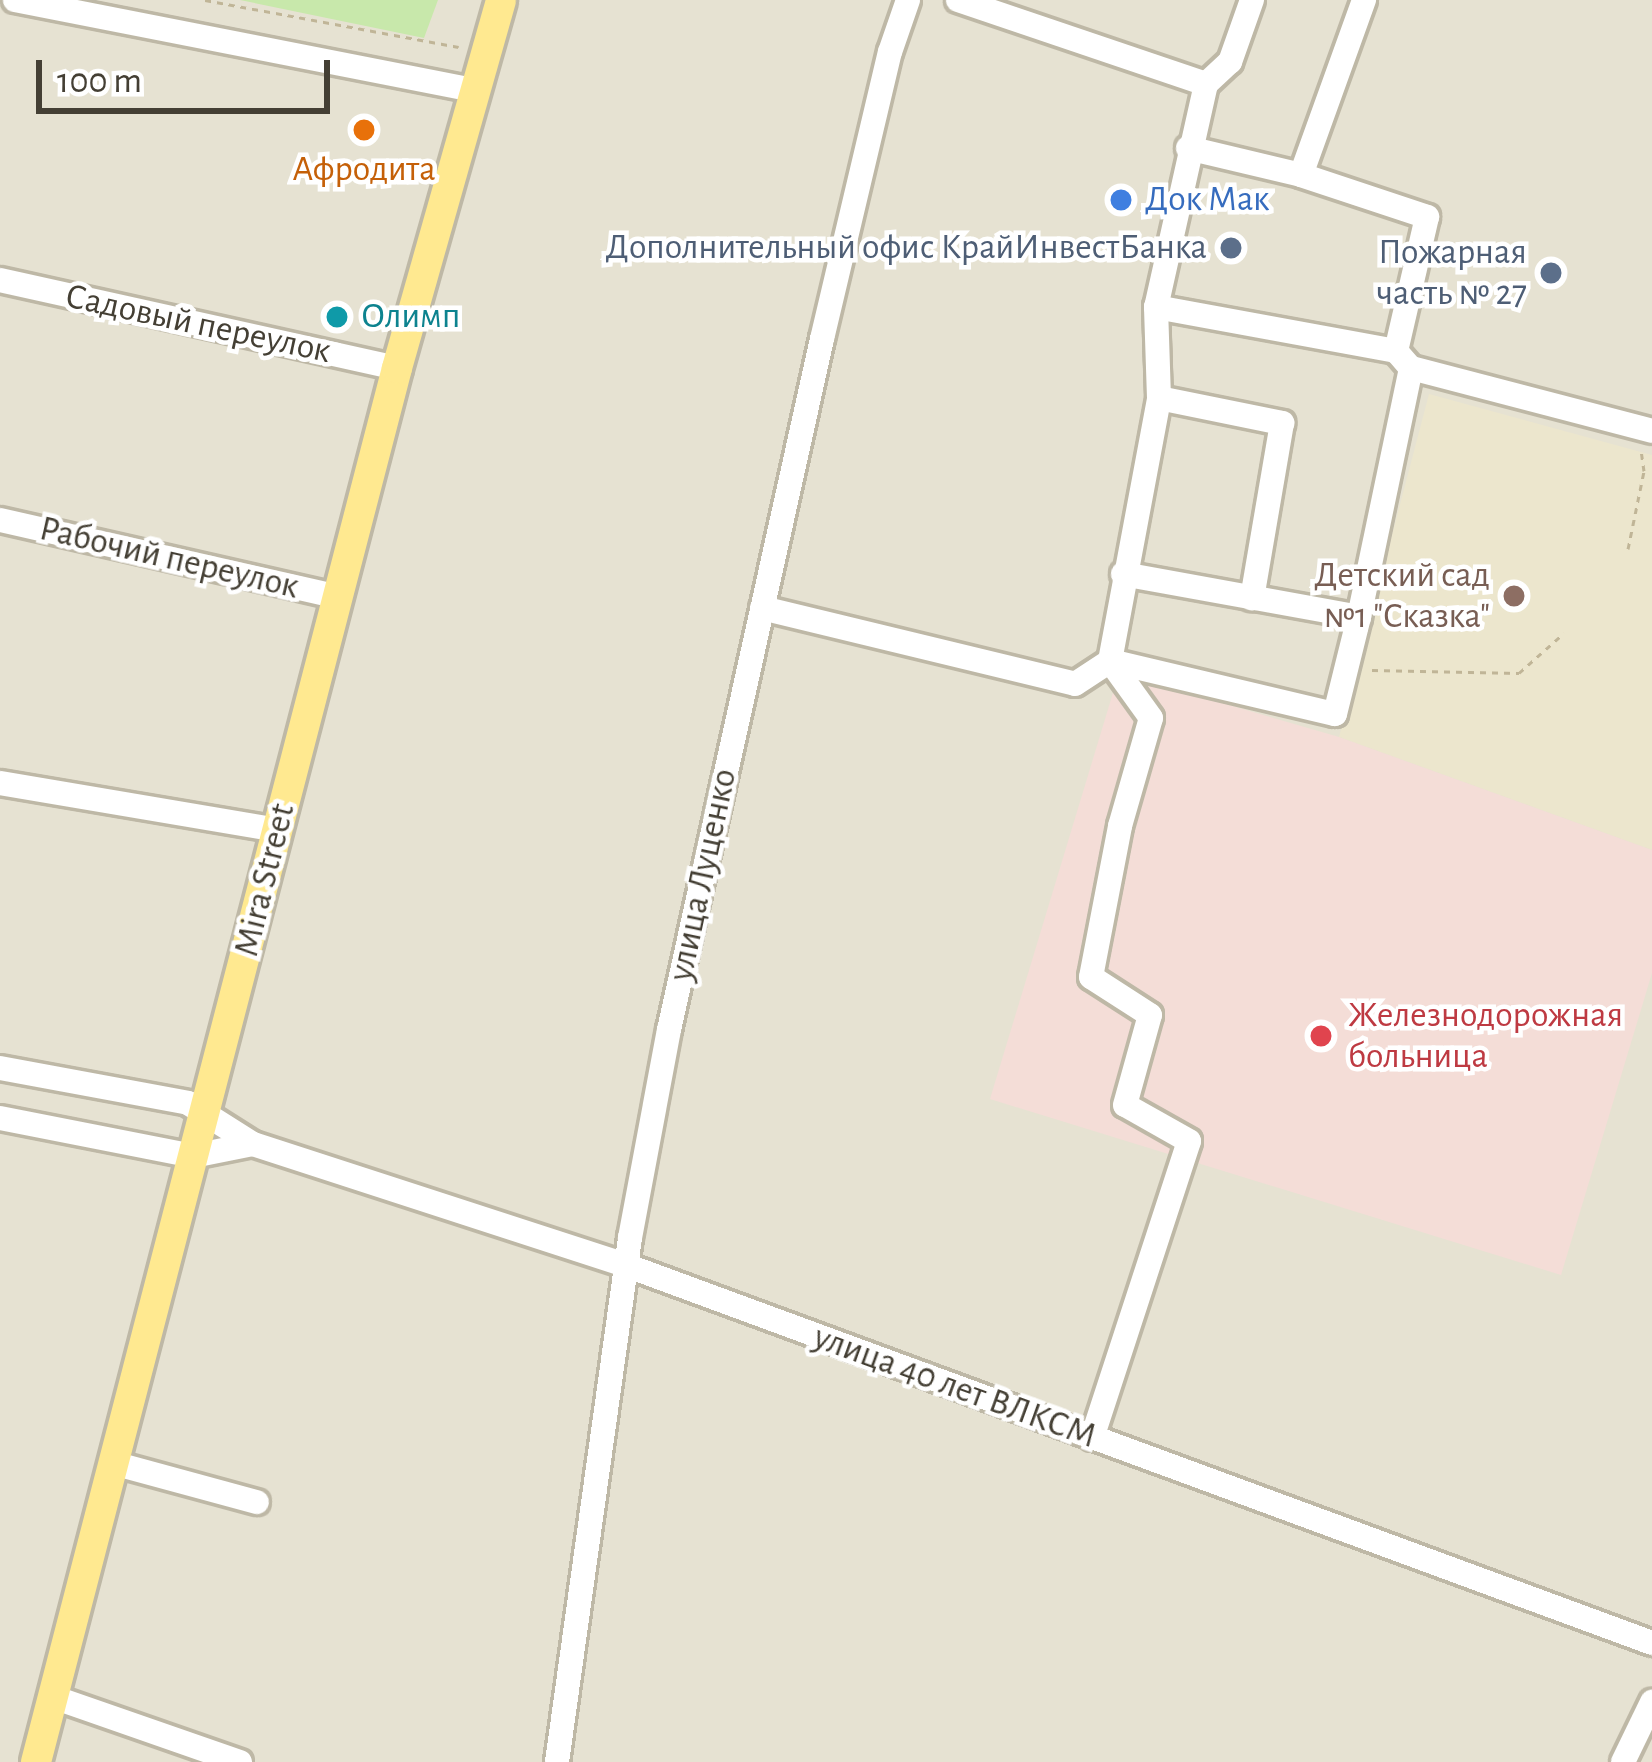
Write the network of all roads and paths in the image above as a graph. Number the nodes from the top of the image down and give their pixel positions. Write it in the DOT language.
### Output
graph roads {
  1 [pos="15,0"];
  2 [pos="205,0"];
  3 [pos="501,0"];
  4 [pos="908,0"];
  5 [pos="958,0"];
  6 [pos="1252,0"];
  7 [pos="1364,0"];
  8 [pos="227,3"];
  9 [pos="484,52"];
  10 [pos="1206,84"];
  11 [pos="474,91"];
  12 [pos="1188,148"];
  13 [pos="1301,175"];
  14 [pos="0,280"];
  15 [pos="1156,307"];
  16 [pos="1403,359"];
  17 [pos="397,368"];
  18 [pos="1159,398"];
  19 [pos="1645,429"];
  20 [pos="0,520"];
  21 [pos="1628,549"];
  22 [pos="1123,574"];
  23 [pos="339,597"];
  24 [pos="1252,598"];
  25 [pos="762,608"];
  26 [pos="1358,616"];
  27 [pos="1564,633"];
  28 [pos="1110,661"];
  29 [pos="1346,670"];
  30 [pos="0,783"];
  31 [pos="277,830"];
  32 [pos="0,1068"];
  33 [pos="206,1111"];
  34 [pos="0,1118"];
  35 [pos="253,1144"];
  36 [pos="193,1156"];
  37 [pos="628,1266"];
  38 [pos="1092,1438"];
  39 [pos="113,1463"];
  40 [pos="257,1502"];
  41 [pos="1652,1643"];
  42 [pos="53,1697"];
  43 [pos="1652,1702"];
  44 [pos="36,1762"];
  45 [pos="240,1762"];
  46 [pos="557,1762"];
  47 [pos="1623,1762"];
  1 -- 11 [label="street"];
  2 -- 8 [label="path"];
  3 -- 9 [label="main road, Mira Street"];
  4 -- 25 [label="street, улица Луценко"];
  5 -- 10 [label="street"];
  6 -- 10 [label="street"];
  7 -- 13 [label="street"];
  8 -- 9 [label="path"];
  9 -- 11 [label="main road, Mira Street"];
  10 -- 12 [label="street"];
  11 -- 17 [label="main road, Mira Street"];
  12 -- 13 [label="street"];
  12 -- 15 [label="street"];
  13 -- 16 [label="street"];
  14 -- 17 [label="street, Садовый переулок"];
  15 -- 16 [label="street"];
  15 -- 18 [label="street"];
  16 -- 19 [label="street"];
  16 -- 26 [label="street"];
  17 -- 23 [label="main road, Mira Street"];
  18 -- 22 [label="street"];
  18 -- 24 [label="street"];
  19 -- 21 [label="path"];
  20 -- 23 [label="street, Рабочий переулок"];
  22 -- 24 [label="street"];
  22 -- 28 [label="street"];
  23 -- 31 [label="main road, Mira Street"];
  24 -- 26 [label="street"];
  25 -- 28 [label="street"];
  25 -- 37 [label="street, улица Луценко"];
  26 -- 29 [label="street"];
  27 -- 29 [label="path"];
  28 -- 29 [label="street"];
  28 -- 38 [label="street"];
  30 -- 31 [label="street"];
  31 -- 33 [label="main road, Mira Street"];
  32 -- 33 [label="street, улица 40 лет ВЛКСМ"];
  33 -- 35 [label="street, улица 40 лет ВЛКСМ"];
  33 -- 36 [label="main road, Mira Street"];
  34 -- 36 [label="street, улица 40 лет ВЛКСМ"];
  35 -- 36 [label="street, улица 40 лет ВЛКСМ"];
  35 -- 37 [label="street, улица 40 лет ВЛКСМ"];
  36 -- 39 [label="main road, Mira Street"];
  37 -- 38 [label="street, улица 40 лет ВЛКСМ"];
  37 -- 46 [label="street, улица Луценко"];
  38 -- 41 [label="street, улица 40 лет ВЛКСМ"];
  39 -- 40 [label="street"];
  39 -- 42 [label="main road, Mira Street"];
  42 -- 44 [label="main road, Mira Street"];
  42 -- 45 [label="street"];
  43 -- 47 [label="street"];
}
